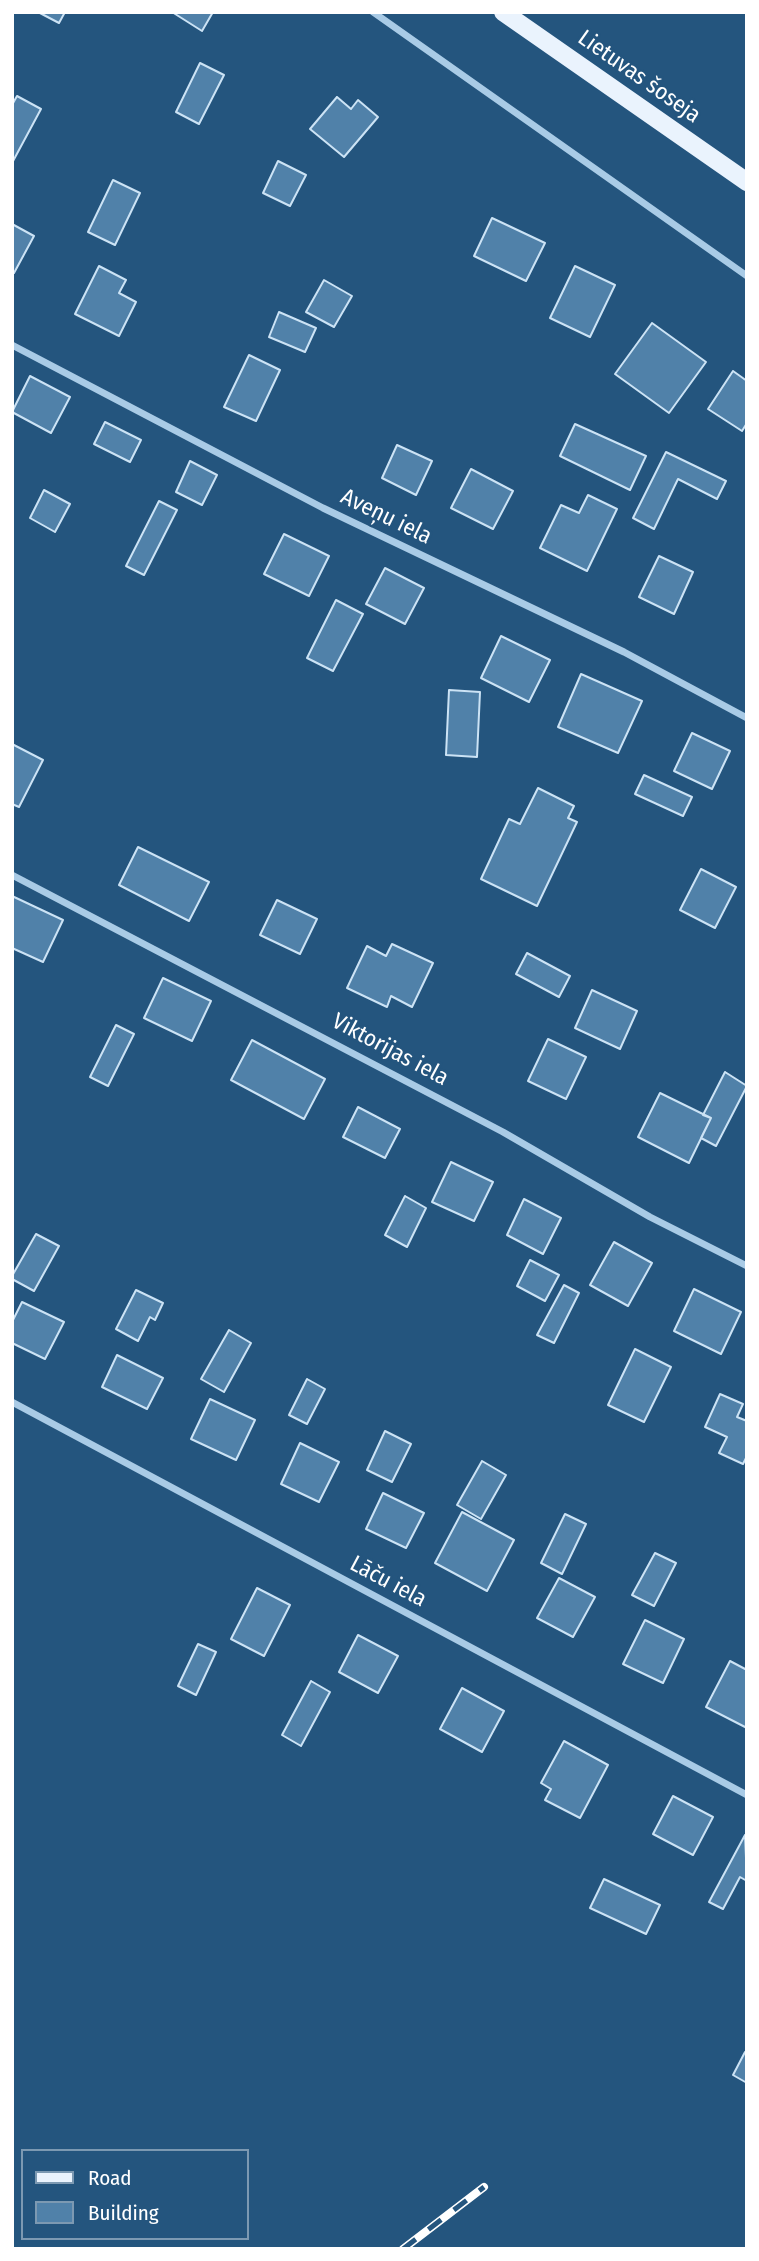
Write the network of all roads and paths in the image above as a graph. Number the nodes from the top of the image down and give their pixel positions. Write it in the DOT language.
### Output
graph roads {
  1 [pos="373,12"];
  2 [pos="503,12"];
  3 [pos="747,182"];
  4 [pos="747,276"];
  5 [pos="12,345"];
  6 [pos="747,718"];
  7 [pos="12,875"];
  8 [pos="747,1266"];
  9 [pos="12,1402"];
  10 [pos="747,1795"];
  1 -- 4 [label="street"];
  2 -- 3 [label="main road, Lietuvas šoseja"];
  5 -- 6 [label="street, Aveņu iela"];
  7 -- 8 [label="street, Viktorijas iela"];
  9 -- 10 [label="street, Lāču iela"];
}
